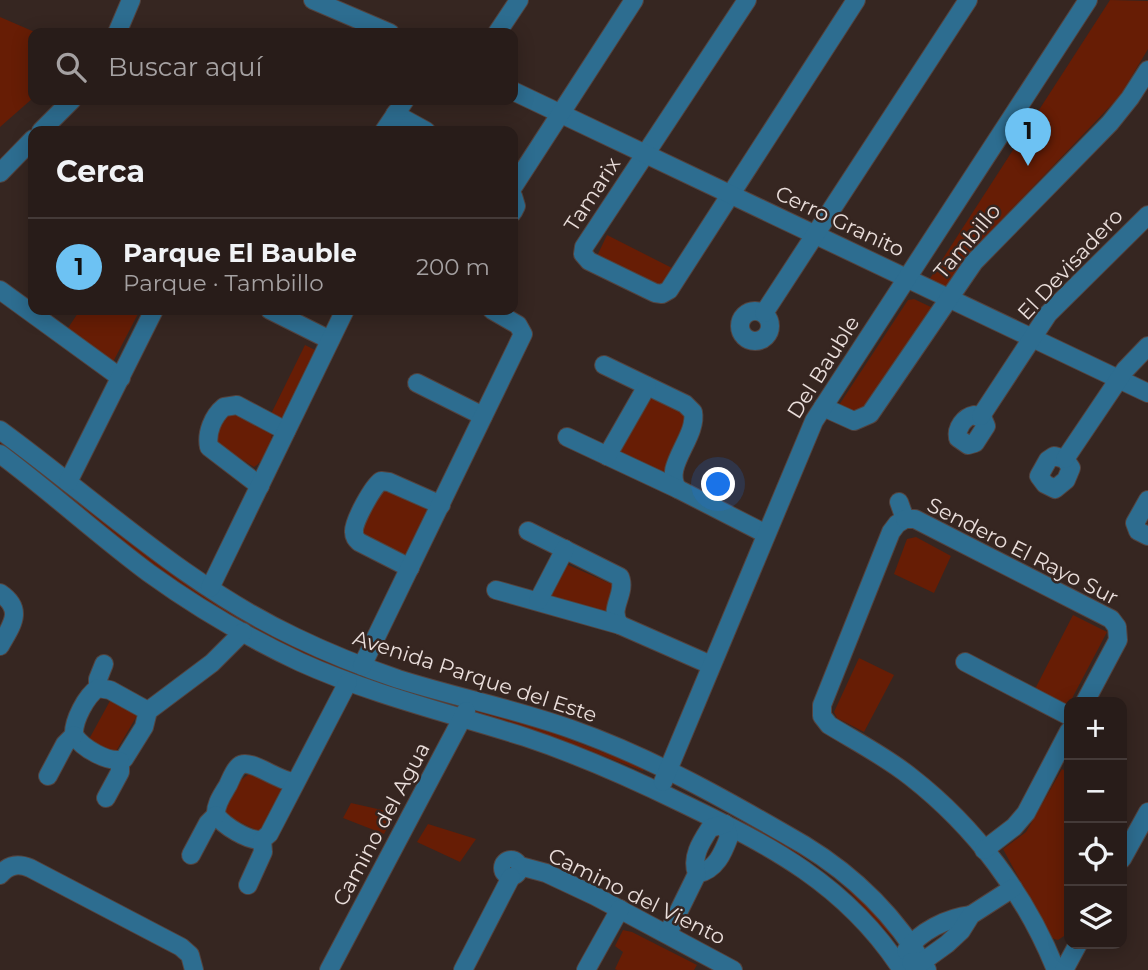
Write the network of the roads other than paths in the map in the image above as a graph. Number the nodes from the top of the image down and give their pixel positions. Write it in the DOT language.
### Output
graph roads {
  1 [pos="131,0"];
  2 [pos="313,0"];
  3 [pos="519,0"];
  4 [pos="634,0"];
  5 [pos="747,0"];
  6 [pos="856,0"];
  7 [pos="968,0"];
  8 [pos="1088,0"];
  9 [pos="119,28"];
  10 [pos="378,28"];
  11 [pos="500,28"];
  12 [pos="1148,70"];
  13 [pos="518,93"];
  14 [pos="67,105"];
  15 [pos="400,107"];
  16 [pos="560,113"];
  17 [pos="46,126"];
  18 [pos="387,126"];
  19 [pos="421,126"];
  20 [pos="28,144"];
  21 [pos="646,155"];
  22 [pos="0,173"];
  23 [pos="518,179"];
  24 [pos="730,194"];
  25 [pos="1148,215"];
  26 [pos="814,234"];
  27 [pos="907,278"];
  28 [pos="0,290"];
  29 [pos="949,298"];
  30 [pos="28,310"];
  31 [pos="764,313"];
  32 [pos="34,315"];
  33 [pos="152,315"];
  34 [pos="280,315"];
  35 [pos="342,315"];
  36 [pos="501,315"];
  37 [pos="1031,338"];
  38 [pos="330,340"];
  39 [pos="1148,346"];
  40 [pos="604,365"];
  41 [pos="121,378"];
  42 [pos="1118,379"];
  43 [pos="417,383"];
  44 [pos="647,386"];
  45 [pos="1148,393"];
  46 [pos="823,407"];
  47 [pos="484,416"];
  48 [pos="981,416"];
  49 [pos="0,430"];
  50 [pos="286,431"];
  51 [pos="567,438"];
  52 [pos="0,454"];
  53 [pos="607,456"];
  54 [pos="1065,459"];
  55 [pos="68,482"];
  56 [pos="260,486"];
  57 [pos="678,489"];
  58 [pos="1148,500"];
  59 [pos="899,502"];
  60 [pos="440,505"];
  61 [pos="905,519"];
  62 [pos="528,531"];
  63 [pos="1142,532"];
  64 [pos="766,534"];
  65 [pos="565,549"];
  66 [pos="410,568"];
  67 [pos="210,588"];
  68 [pos="496,590"];
  69 [pos="0,593"];
  70 [pos="538,601"];
  71 [pos="620,625"];
  72 [pos="243,632"];
  73 [pos="0,646"];
  74 [pos="965,662"];
  75 [pos="104,664"];
  76 [pos="712,665"];
  77 [pos="362,666"];
  78 [pos="348,682"];
  79 [pos="98,688"];
  80 [pos="1088,697"];
  81 [pos="472,699"];
  82 [pos="148,711"];
  83 [pos="1064,713"];
  84 [pos="462,719"];
  85 [pos="74,735"];
  86 [pos="1064,741"];
  87 [pos="120,761"];
  88 [pos="668,771"];
  89 [pos="48,776"];
  90 [pos="295,782"];
  91 [pos="660,792"];
  92 [pos="106,798"];
  93 [pos="736,806"];
  94 [pos="1148,812"];
  95 [pos="216,815"];
  96 [pos="725,824"];
  97 [pos="262,841"];
  98 [pos="984,850"];
  99 [pos="1127,850"];
  100 [pos="191,855"];
  101 [pos="6,870"];
  102 [pos="247,885"];
  103 [pos="1013,888"];
  104 [pos="620,909"];
  105 [pos="971,915"];
  106 [pos="668,933"];
  107 [pos="1064,941"];
  108 [pos="1044,943"];
  109 [pos="911,944"];
  110 [pos="1075,949"];
  111 [pos="709,963"];
  112 [pos="193,966"];
  113 [pos="925,966"];
  114 [pos="900,967"];
  115 [pos="329,970"];
  116 [pos="463,970"];
  117 [pos="586,970"];
  118 [pos="733,970"];
  119 [pos="1056,970"];
  120 [pos="1064,970"];
  1 -- 9 [label="street"];
  2 -- 10 [label="street"];
  3 -- 11 [label="street"];
  4 -- 16 [label="street"];
  5 -- 21 [label="street"];
  6 -- 24 [label="street"];
  7 -- 26 [label="street"];
  8 -- 27 [label="street, Del Bauble"];
  12 -- 29 [label="street, Tambillo"];
  13 -- 16 [label="street, Cerro Granito"];
  14 -- 17 [label="street"];
  15 -- 18 [label="street"];
  15 -- 19 [label="street"];
  16 -- 21 [label="street, Cerro Granito"];
  16 -- 23 [label="street"];
  20 -- 22 [label="street"];
  21 -- 24 [label="street, Cerro Granito"];
  21 -- 24 [label="street, Tamarix"];
  24 -- 26 [label="street, Cerro Granito"];
  25 -- 37 [label="street, El Devisadero"];
  26 -- 27 [label="street, Cerro Granito"];
  26 -- 31 [label="street"];
  27 -- 29 [label="street, Cerro Granito"];
  27 -- 46 [label="street, Del Bauble"];
  28 -- 30 [label="street"];
  29 -- 37 [label="street, Cerro Granito"];
  29 -- 46 [label="street, Tambillo"];
  32 -- 41 [label="street"];
  33 -- 41 [label="street"];
  34 -- 38 [label="street"];
  35 -- 38 [label="street"];
  36 -- 47 [label="street"];
  37 -- 42 [label="street, Cerro Granito"];
  37 -- 48 [label="street, El Devisadero"];
  38 -- 50 [label="street"];
  39 -- 42 [label="street"];
  40 -- 44 [label="street"];
  41 -- 55 [label="street"];
  42 -- 45 [label="street, Cerro Granito"];
  42 -- 54 [label="street"];
  43 -- 47 [label="street"];
  44 -- 53 [label="street"];
  44 -- 57 [label="street"];
  46 -- 64 [label="street, Del Bauble"];
  47 -- 60 [label="street"];
  49 -- 55 [label="street, Avenida Parque del Este"];
  50 -- 56 [label="street"];
  50 -- 56 [label="street"];
  51 -- 53 [label="street"];
  52 -- 72 [label="street, Avenida Parque del Este"];
  53 -- 57 [label="street"];
  55 -- 67 [label="street, Avenida Parque del Este"];
  56 -- 67 [label="street"];
  57 -- 64 [label="street"];
  58 -- 63 [label="street"];
  59 -- 61 [label="street"];
  60 -- 66 [label="street"];
  60 -- 66 [label="street"];
  61 -- 80 [label="street, Sendero El Rayo Sur"];
  61 -- 98 [label="street"];
  62 -- 65 [label="street"];
  64 -- 76 [label="street, Del Bauble"];
  65 -- 70 [label="street"];
  65 -- 71 [label="street"];
  66 -- 77 [label="street"];
  67 -- 77 [label="street, Avenida Parque del Este"];
  68 -- 70 [label="street"];
  69 -- 73 [label="street"];
  70 -- 71 [label="street"];
  71 -- 76 [label="street"];
  72 -- 78 [label="street, Avenida Parque del Este"];
  72 -- 82 [label="street"];
  74 -- 83 [label="street"];
  75 -- 79 [label="street"];
  76 -- 88 [label="street, Del Bauble"];
  77 -- 81 [label="street, Avenida Parque del Este"];
  78 -- 84 [label="street, Avenida Parque del Este"];
  78 -- 90 [label="street"];
  79 -- 82 [label="street"];
  79 -- 85 [label="street"];
  81 -- 84 [label="street, Camino del Agua"];
  81 -- 88 [label="street, Avenida Parque del Este"];
  82 -- 87 [label="street"];
  84 -- 91 [label="street, Avenida Parque del Este"];
  84 -- 115 [label="street, Camino del Agua"];
  85 -- 87 [label="street"];
  85 -- 89 [label="street"];
  86 -- 98 [label="street"];
  87 -- 92 [label="street"];
  88 -- 91 [label="street, Del Bauble"];
  88 -- 93 [label="street, Avenida Parque del Este"];
  90 -- 95 [label="street"];
  90 -- 97 [label="street"];
  91 -- 96 [label="street, Avenida Parque del Este"];
  93 -- 96 [label="street"];
  93 -- 109 [label="street, Avenida Parque del Este"];
  94 -- 99 [label="street"];
  95 -- 97 [label="street"];
  95 -- 100 [label="street"];
  96 -- 106 [label="street"];
  96 -- 114 [label="street, Avenida Parque del Este"];
  97 -- 102 [label="street"];
  98 -- 103 [label="street"];
  101 -- 112 [label="street"];
  103 -- 105 [label="street"];
  103 -- 108 [label="street"];
  104 -- 106 [label="street, Camino del Viento"];
  104 -- 116 [label="street, Camino del Viento"];
  104 -- 117 [label="street"];
  105 -- 109 [label="street"];
  105 -- 113 [label="street"];
  106 -- 111 [label="street, Camino del Viento"];
  107 -- 108 [label="street"];
  108 -- 119 [label="street"];
  109 -- 113 [label="street, Avenida Parque del Este"];
  109 -- 114 [label="street"];
  110 -- 120 [label="street"];
  111 -- 118 [label="street, Camino del Viento"];
  113 -- 114 [label="street"];
}
